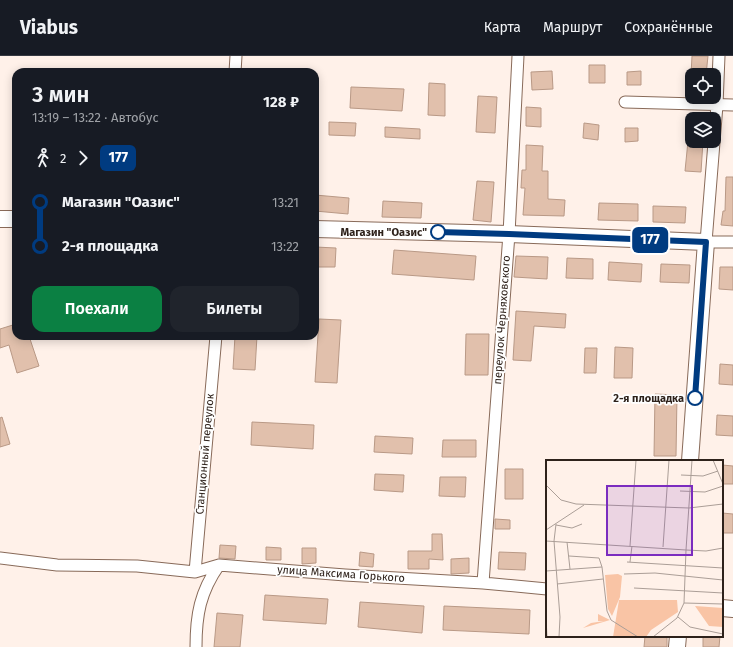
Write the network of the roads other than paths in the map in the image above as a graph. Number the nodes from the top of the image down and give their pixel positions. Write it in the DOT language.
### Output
graph roads {
  1 [pos="236,56"];
  2 [pos="518,56"];
  3 [pos="719,56"];
  4 [pos="235,68"];
  5 [pos="625,102"];
  6 [pos="717,105"];
  7 [pos="733,105"];
  8 [pos="12,218"];
  9 [pos="0,219"];
  10 [pos="319,229"];
  11 [pos="509,234"];
  12 [pos="706,242"];
  13 [pos="733,242"];
  14 [pos="216,340"];
  15 [pos="690,460"];
  16 [pos="0,558"];
  17 [pos="219,565"];
  18 [pos="195,572"];
  19 [pos="483,583"];
  20 [pos="546,589"];
  21 [pos="723,608"];
  22 [pos="733,609"];
  23 [pos="678,637"];
  24 [pos="196,647"];
  25 [pos="677,647"];
  1 -- 4 [label="street"];
  2 -- 11 [label="street, переулок Черняховского"];
  3 -- 6 [label="street"];
  5 -- 6 [label="street"];
  6 -- 7 [label="street"];
  6 -- 12 [label="street"];
  8 -- 9 [label="street"];
  10 -- 11 [label="street"];
  11 -- 12 [label="street"];
  11 -- 19 [label="street, переулок Черняховского"];
  12 -- 13 [label="street"];
  12 -- 15 [label="street"];
  14 -- 18 [label="street, Станционный переулок"];
  16 -- 18 [label="street, улица Максима Горького"];
  17 -- 18 [label="street, улица Максима Горького"];
  17 -- 19 [label="street, улица Максима Горького"];
  17 -- 24 [label="street"];
  19 -- 20 [label="street, улица Максима Горького"];
  21 -- 22 [label="street"];
  23 -- 25 [label="street"];
}
